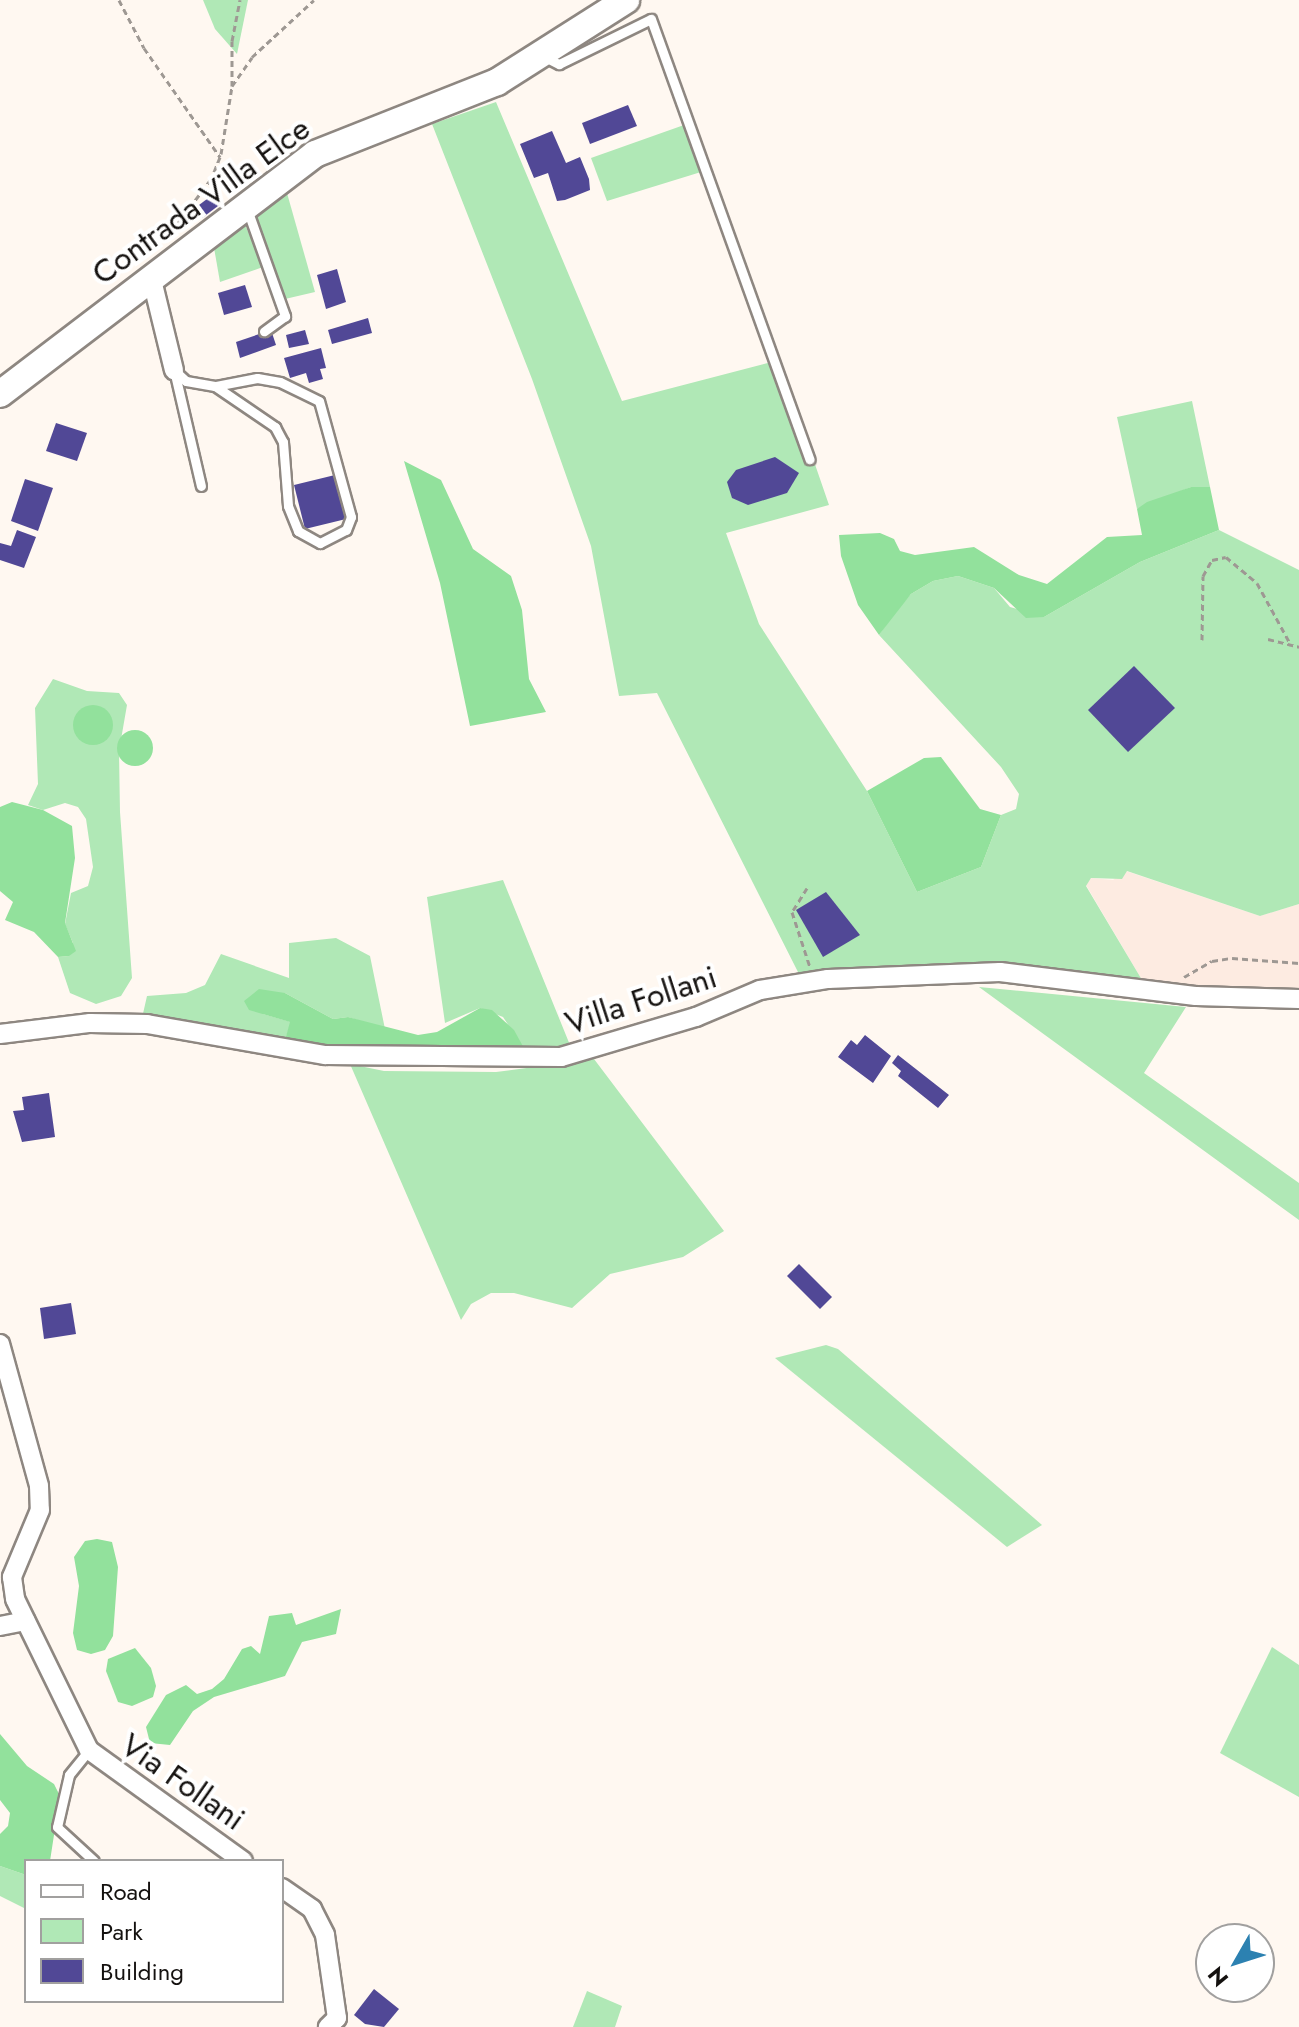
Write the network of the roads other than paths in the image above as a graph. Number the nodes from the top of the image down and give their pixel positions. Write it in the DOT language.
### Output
graph roads {
  1 [pos="626,0"];
  2 [pos="542,55"];
  3 [pos="245,205"];
  4 [pos="155,273"];
  5 [pos="264,331"];
  6 [pos="174,370"];
  7 [pos="215,386"];
  8 [pos="0,394"];
  9 [pos="809,459"];
  10 [pos="201,486"];
  11 [pos="1299,999"];
  12 [pos="0,1034"];
  13 [pos="0,1344"];
  14 [pos="26,1621"];
  15 [pos="0,1626"];
  16 [pos="89,1750"];
  17 [pos="92,1859"];
  18 [pos="240,1859"];
  19 [pos="284,1889"];
  20 [pos="328,2027"];
  1 -- 2 [label="main road, Contrada Villa Elce"];
  2 -- 3 [label="main road, Contrada Villa Elce"];
  2 -- 9 [label="lane"];
  3 -- 4 [label="main road, Contrada Villa Elce"];
  3 -- 5 [label="lane"];
  4 -- 6 [label="street"];
  4 -- 8 [label="main road, Contrada Villa Elce"];
  6 -- 7 [label="lane"];
  6 -- 10 [label="lane"];
  7 -- 7 [label="lane"];
  11 -- 12 [label="street, Villa Follani"];
  13 -- 14 [label="street, Via Follani"];
  14 -- 15 [label="street"];
  14 -- 16 [label="street, Via Follani"];
  16 -- 17 [label="lane"];
  16 -- 18 [label="street, Via Follani"];
  19 -- 20 [label="street"];
}
